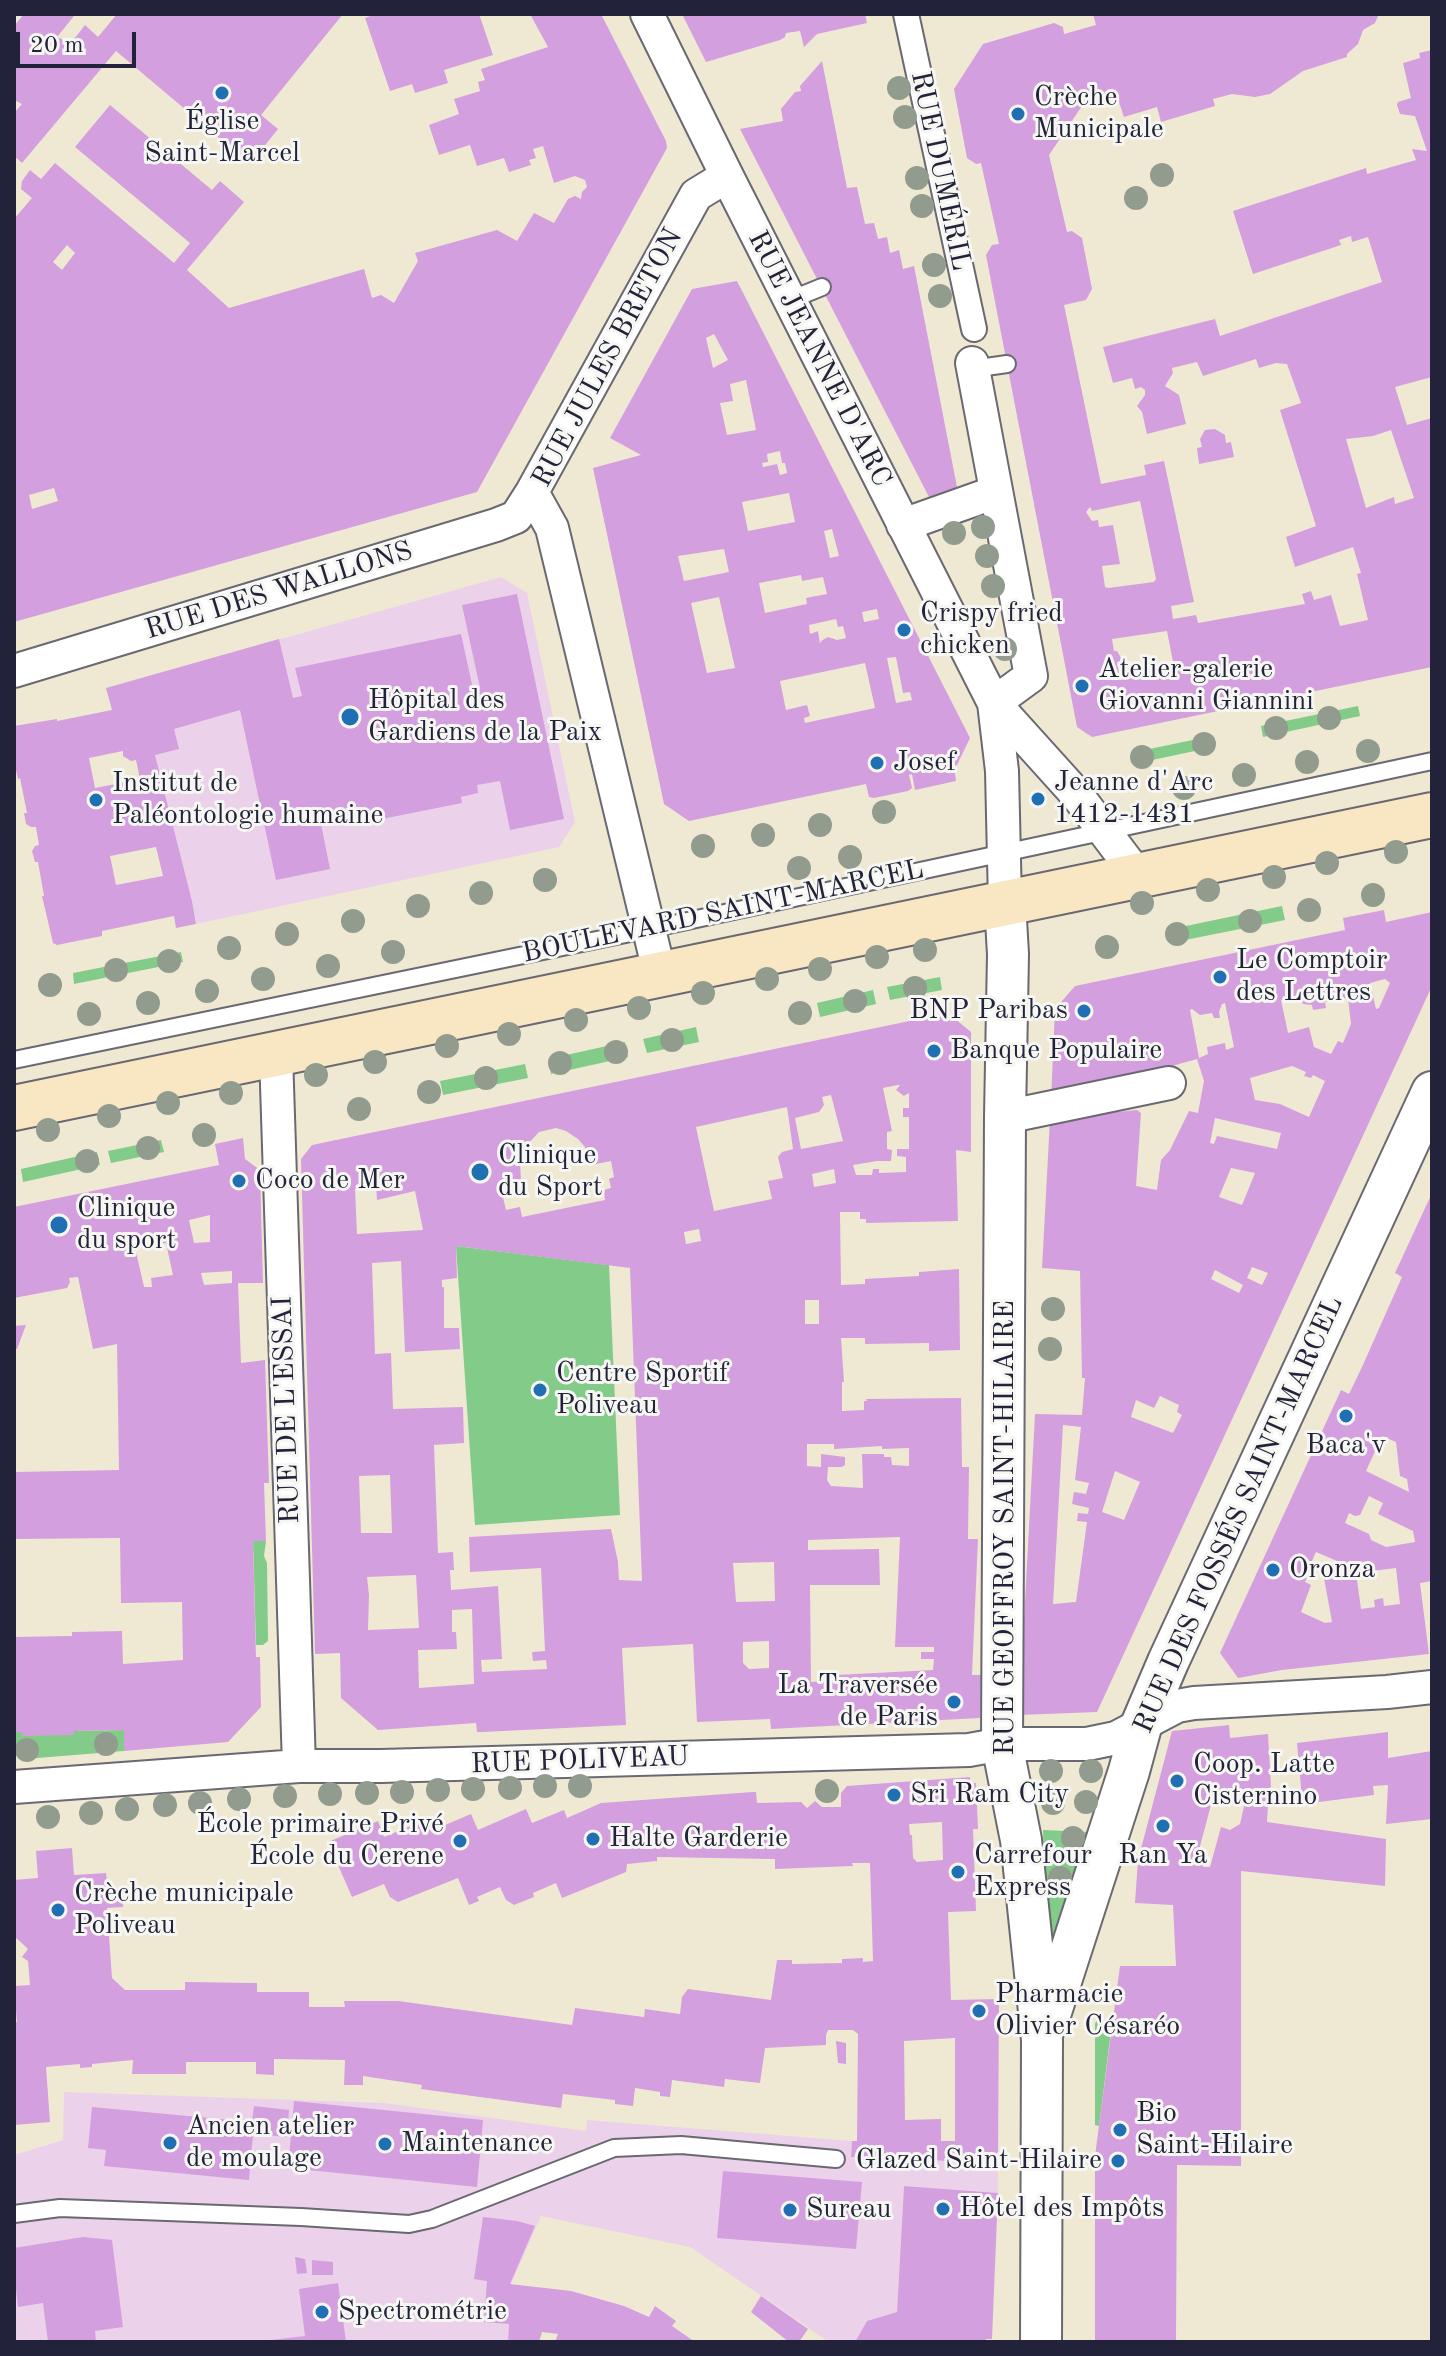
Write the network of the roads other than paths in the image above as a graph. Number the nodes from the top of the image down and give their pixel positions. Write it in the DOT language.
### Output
graph roads {
  1 [pos="647,14"];
  2 [pos="906,14"];
  3 [pos="727,176"];
  4 [pos="822,287"];
  5 [pos="790,300"];
  6 [pos="974,329"];
  7 [pos="1007,364"];
  8 [pos="972,366"];
  9 [pos="532,492"];
  10 [pos="996,492"];
  11 [pos="903,525"];
  12 [pos="14,671"];
  13 [pos="994,703"];
  14 [pos="1432,761"];
  15 [pos="1432,815"];
  16 [pos="1107,833"];
  17 [pos="1002,852"];
  18 [pos="1138,876"];
  19 [pos="1005,903"];
  20 [pos="650,929"];
  21 [pos="660,975"];
  22 [pos="276,1054"];
  23 [pos="14,1060"];
  24 [pos="1169,1083"];
  25 [pos="1432,1092"];
  26 [pos="14,1108"];
  27 [pos="1005,1117"];
  28 [pos="1432,1687"];
  29 [pos="1142,1723"];
  30 [pos="1002,1744"];
  31 [pos="299,1766"];
  32 [pos="14,1787"];
  33 [pos="1042,2040"];
  34 [pos="836,2159"];
  35 [pos="14,2214"];
  36 [pos="1041,2342"];
  1 -- 3 [label="street, RUE JEANNE D'ARC"];
  2 -- 6 [label="street, RUE DUMÉRIL"];
  3 -- 5 [label="street, RUE JEANNE D'ARC"];
  3 -- 9 [label="street, RUE JULES BRETON"];
  4 -- 5 [label="lane"];
  5 -- 11 [label="street, RUE JEANNE D'ARC"];
  7 -- 8 [label="lane"];
  8 -- 10 [label="street"];
  9 -- 12 [label="street, RUE DES WALLONS"];
  9 -- 20 [label="street, RUE JULES BRETON"];
  10 -- 11 [label="street"];
  10 -- 13 [label="street"];
  11 -- 13 [label="street, RUE JEANNE D'ARC"];
  13 -- 16 [label="street, RUE JEANNE D'ARC"];
  13 -- 17 [label="street, RUE JEANNE D'ARC"];
  14 -- 16 [label="lane, BOULEVARD SAINT-MARCEL"];
  15 -- 18 [label="main road, BOULEVARD SAINT-MARCEL"];
  16 -- 17 [label="lane, BOULEVARD SAINT-MARCEL"];
  16 -- 18 [label="street, RUE JEANNE D'ARC"];
  17 -- 19 [label="street, RUE JEANNE D'ARC"];
  17 -- 20 [label="lane, BOULEVARD SAINT-MARCEL"];
  18 -- 19 [label="main road, BOULEVARD SAINT-MARCEL"];
  19 -- 21 [label="main road, BOULEVARD SAINT-MARCEL"];
  19 -- 27 [label="street, RUE GEOFFROY SAINT-HILAIRE"];
  20 -- 21 [label="street, RUE JULES BRETON"];
  20 -- 23 [label="lane, BOULEVARD SAINT-MARCEL"];
  21 -- 22 [label="main road, BOULEVARD SAINT-MARCEL"];
  22 -- 26 [label="main road, BOULEVARD SAINT-MARCEL"];
  22 -- 31 [label="street, RUE DE L'ESSAI"];
  24 -- 27 [label="street"];
  25 -- 29 [label="street, RUE DES FOSSÉS SAINT-MARCEL"];
  27 -- 30 [label="street, RUE GEOFFROY SAINT-HILAIRE"];
  28 -- 29 [label="street, RUE POLIVEAU"];
  29 -- 30 [label="street, RUE POLIVEAU"];
  29 -- 33 [label="street, RUE DES FOSSÉS SAINT-MARCEL"];
  30 -- 31 [label="street, RUE POLIVEAU"];
  30 -- 33 [label="street, RUE GEOFFROY SAINT-HILAIRE"];
  31 -- 32 [label="street, RUE POLIVEAU"];
  33 -- 36 [label="street, RUE GEOFFROY SAINT-HILAIRE"];
  34 -- 35 [label="lane"];
}
